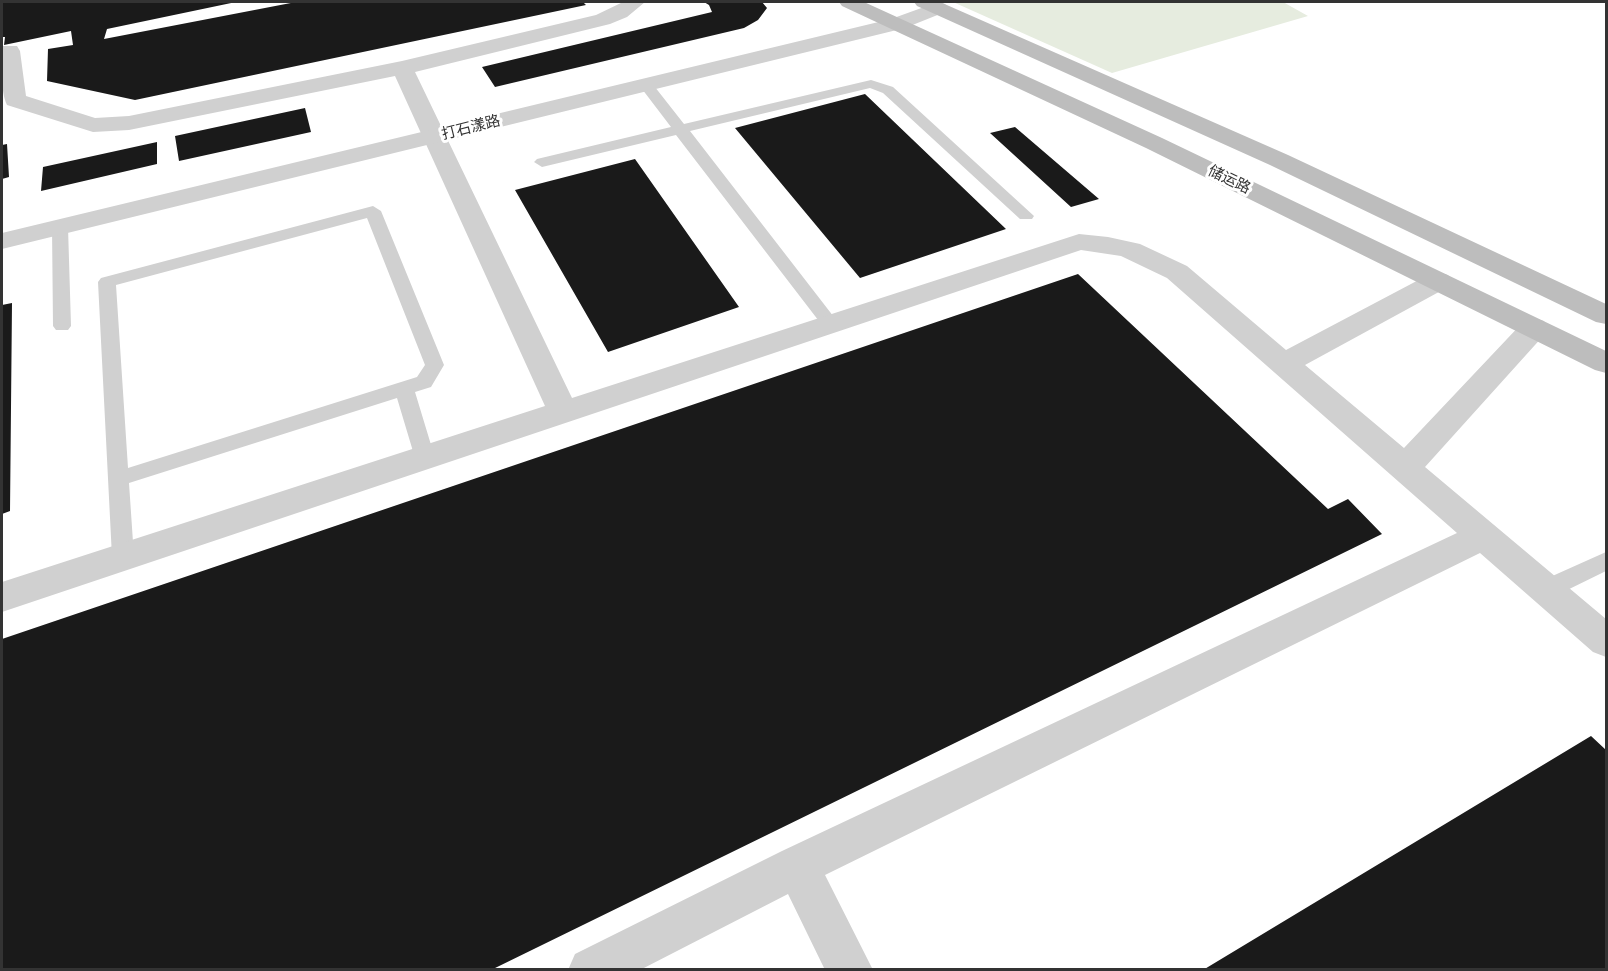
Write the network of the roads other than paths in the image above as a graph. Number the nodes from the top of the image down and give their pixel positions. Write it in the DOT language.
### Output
graph roads {
  1 [pos="635,2"];
  2 [pos="849,2"];
  3 [pos="931,5"];
  4 [pos="897,24"];
  5 [pos="2,52"];
  6 [pos="402,68"];
  7 [pos="646,85"];
  8 [pos="680,130"];
  9 [pos="433,137"];
  10 [pos="542,162"];
  11 [pos="1026,216"];
  12 [pos="60,227"];
  13 [pos="2,241"];
  14 [pos="1438,281"];
  15 [pos="1606,315"];
  16 [pos="831,325"];
  17 [pos="62,326"];
  18 [pos="1534,328"];
  19 [pos="1606,363"];
  20 [pos="1284,364"];
  21 [pos="404,388"];
  22 [pos="562,412"];
  23 [pos="425,458"];
  24 [pos="1405,468"];
  25 [pos="118,479"];
  26 [pos="1484,535"];
  27 [pos="123,557"];
  28 [pos="1606,561"];
  29 [pos="1546,589"];
  30 [pos="2,597"];
  31 [pos="1606,641"];
  32 [pos="797,866"];
  33 [pos="591,969"];
  34 [pos="850,969"];
  1 -- 6 [label="street"];
  2 -- 4 [label="main road, 储运路"];
  3 -- 4 [label="street, 打石漾路"];
  3 -- 15 [label="main road"];
  4 -- 7 [label="street, 打石漾路"];
  4 -- 14 [label="main road, 储运路"];
  5 -- 6 [label="street"];
  6 -- 9 [label="street"];
  7 -- 8 [label="lane"];
  7 -- 9 [label="street, 打石漾路"];
  8 -- 10 [label="lane"];
  8 -- 11 [label="lane"];
  8 -- 16 [label="lane"];
  9 -- 12 [label="street, 打石漾路"];
  9 -- 22 [label="street"];
  12 -- 13 [label="street, 打石漾路"];
  12 -- 17 [label="lane"];
  14 -- 18 [label="main road, 储运路"];
  14 -- 20 [label="street"];
  16 -- 20 [label="street"];
  16 -- 22 [label="street"];
  18 -- 19 [label="main road, 储运路"];
  18 -- 24 [label="street"];
  20 -- 24 [label="street"];
  21 -- 23 [label="lane"];
  21 -- 25 [label="lane"];
  21 -- 25 [label="lane"];
  22 -- 23 [label="street"];
  23 -- 27 [label="street"];
  24 -- 26 [label="street"];
  25 -- 27 [label="lane"];
  26 -- 29 [label="street"];
  26 -- 32 [label="street"];
  27 -- 30 [label="street"];
  28 -- 29 [label="lane"];
  29 -- 31 [label="street"];
  32 -- 33 [label="street"];
  32 -- 34 [label="street"];
}
